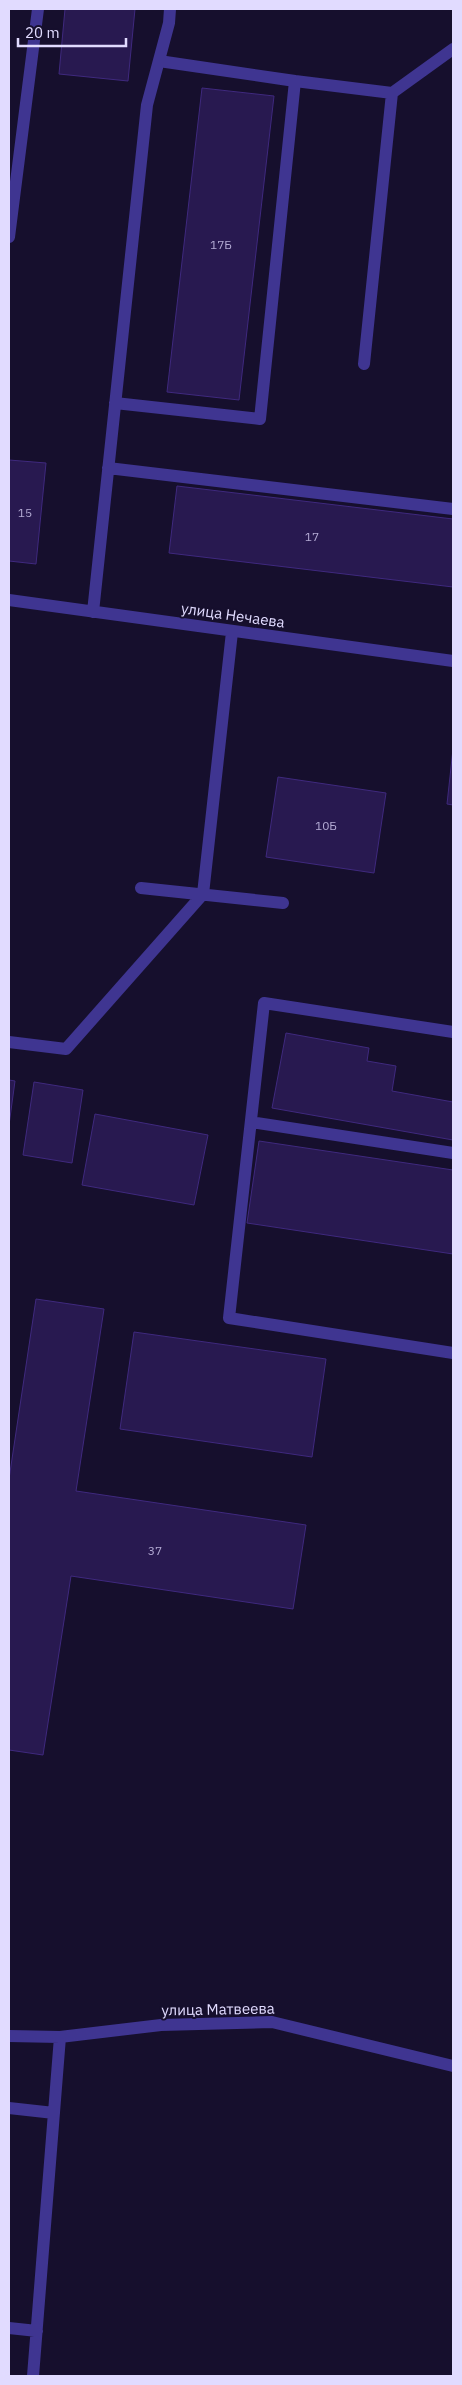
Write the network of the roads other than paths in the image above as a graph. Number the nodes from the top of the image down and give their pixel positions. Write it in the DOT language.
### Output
graph roads {
  1 [pos="38,9"];
  2 [pos="170,9"];
  3 [pos="453,49"];
  4 [pos="159,61"];
  5 [pos="296,81"];
  6 [pos="392,93"];
  7 [pos="9,237"];
  8 [pos="364,364"];
  9 [pos="115,402"];
  10 [pos="108,468"];
  11 [pos="453,510"];
  12 [pos="9,600"];
  13 [pos="93,612"];
  14 [pos="232,632"];
  15 [pos="453,661"];
  16 [pos="141,888"];
  17 [pos="203,894"];
  18 [pos="283,903"];
  19 [pos="453,1032"];
  20 [pos="9,1042"];
  21 [pos="251,1122"];
  22 [pos="453,1153"];
  23 [pos="453,1353"];
  24 [pos="9,2036"];
  25 [pos="60,2037"];
  26 [pos="453,2066"];
  27 [pos="9,2108"];
  28 [pos="54,2114"];
  29 [pos="9,2328"];
  30 [pos="37,2331"];
  31 [pos="33,2376"];
  1 -- 7 [label="street"];
  2 -- 4 [label="street"];
  3 -- 6 [label="street"];
  4 -- 5 [label="street"];
  4 -- 9 [label="street"];
  5 -- 6 [label="street"];
  5 -- 9 [label="street"];
  6 -- 8 [label="street"];
  9 -- 10 [label="street"];
  10 -- 11 [label="street"];
  10 -- 13 [label="street"];
  12 -- 13 [label="street, улица Нечаева"];
  13 -- 14 [label="street, улица Нечаева"];
  14 -- 15 [label="street, улица Нечаева"];
  14 -- 17 [label="street"];
  16 -- 17 [label="street"];
  17 -- 18 [label="street"];
  17 -- 20 [label="street"];
  19 -- 21 [label="street"];
  21 -- 22 [label="street"];
  21 -- 23 [label="street"];
  24 -- 25 [label="street, улица Матвеева"];
  25 -- 26 [label="street, улица Матвеева"];
  25 -- 28 [label="street"];
  27 -- 28 [label="street"];
  28 -- 30 [label="street"];
  29 -- 30 [label="street"];
  30 -- 31 [label="street"];
}
